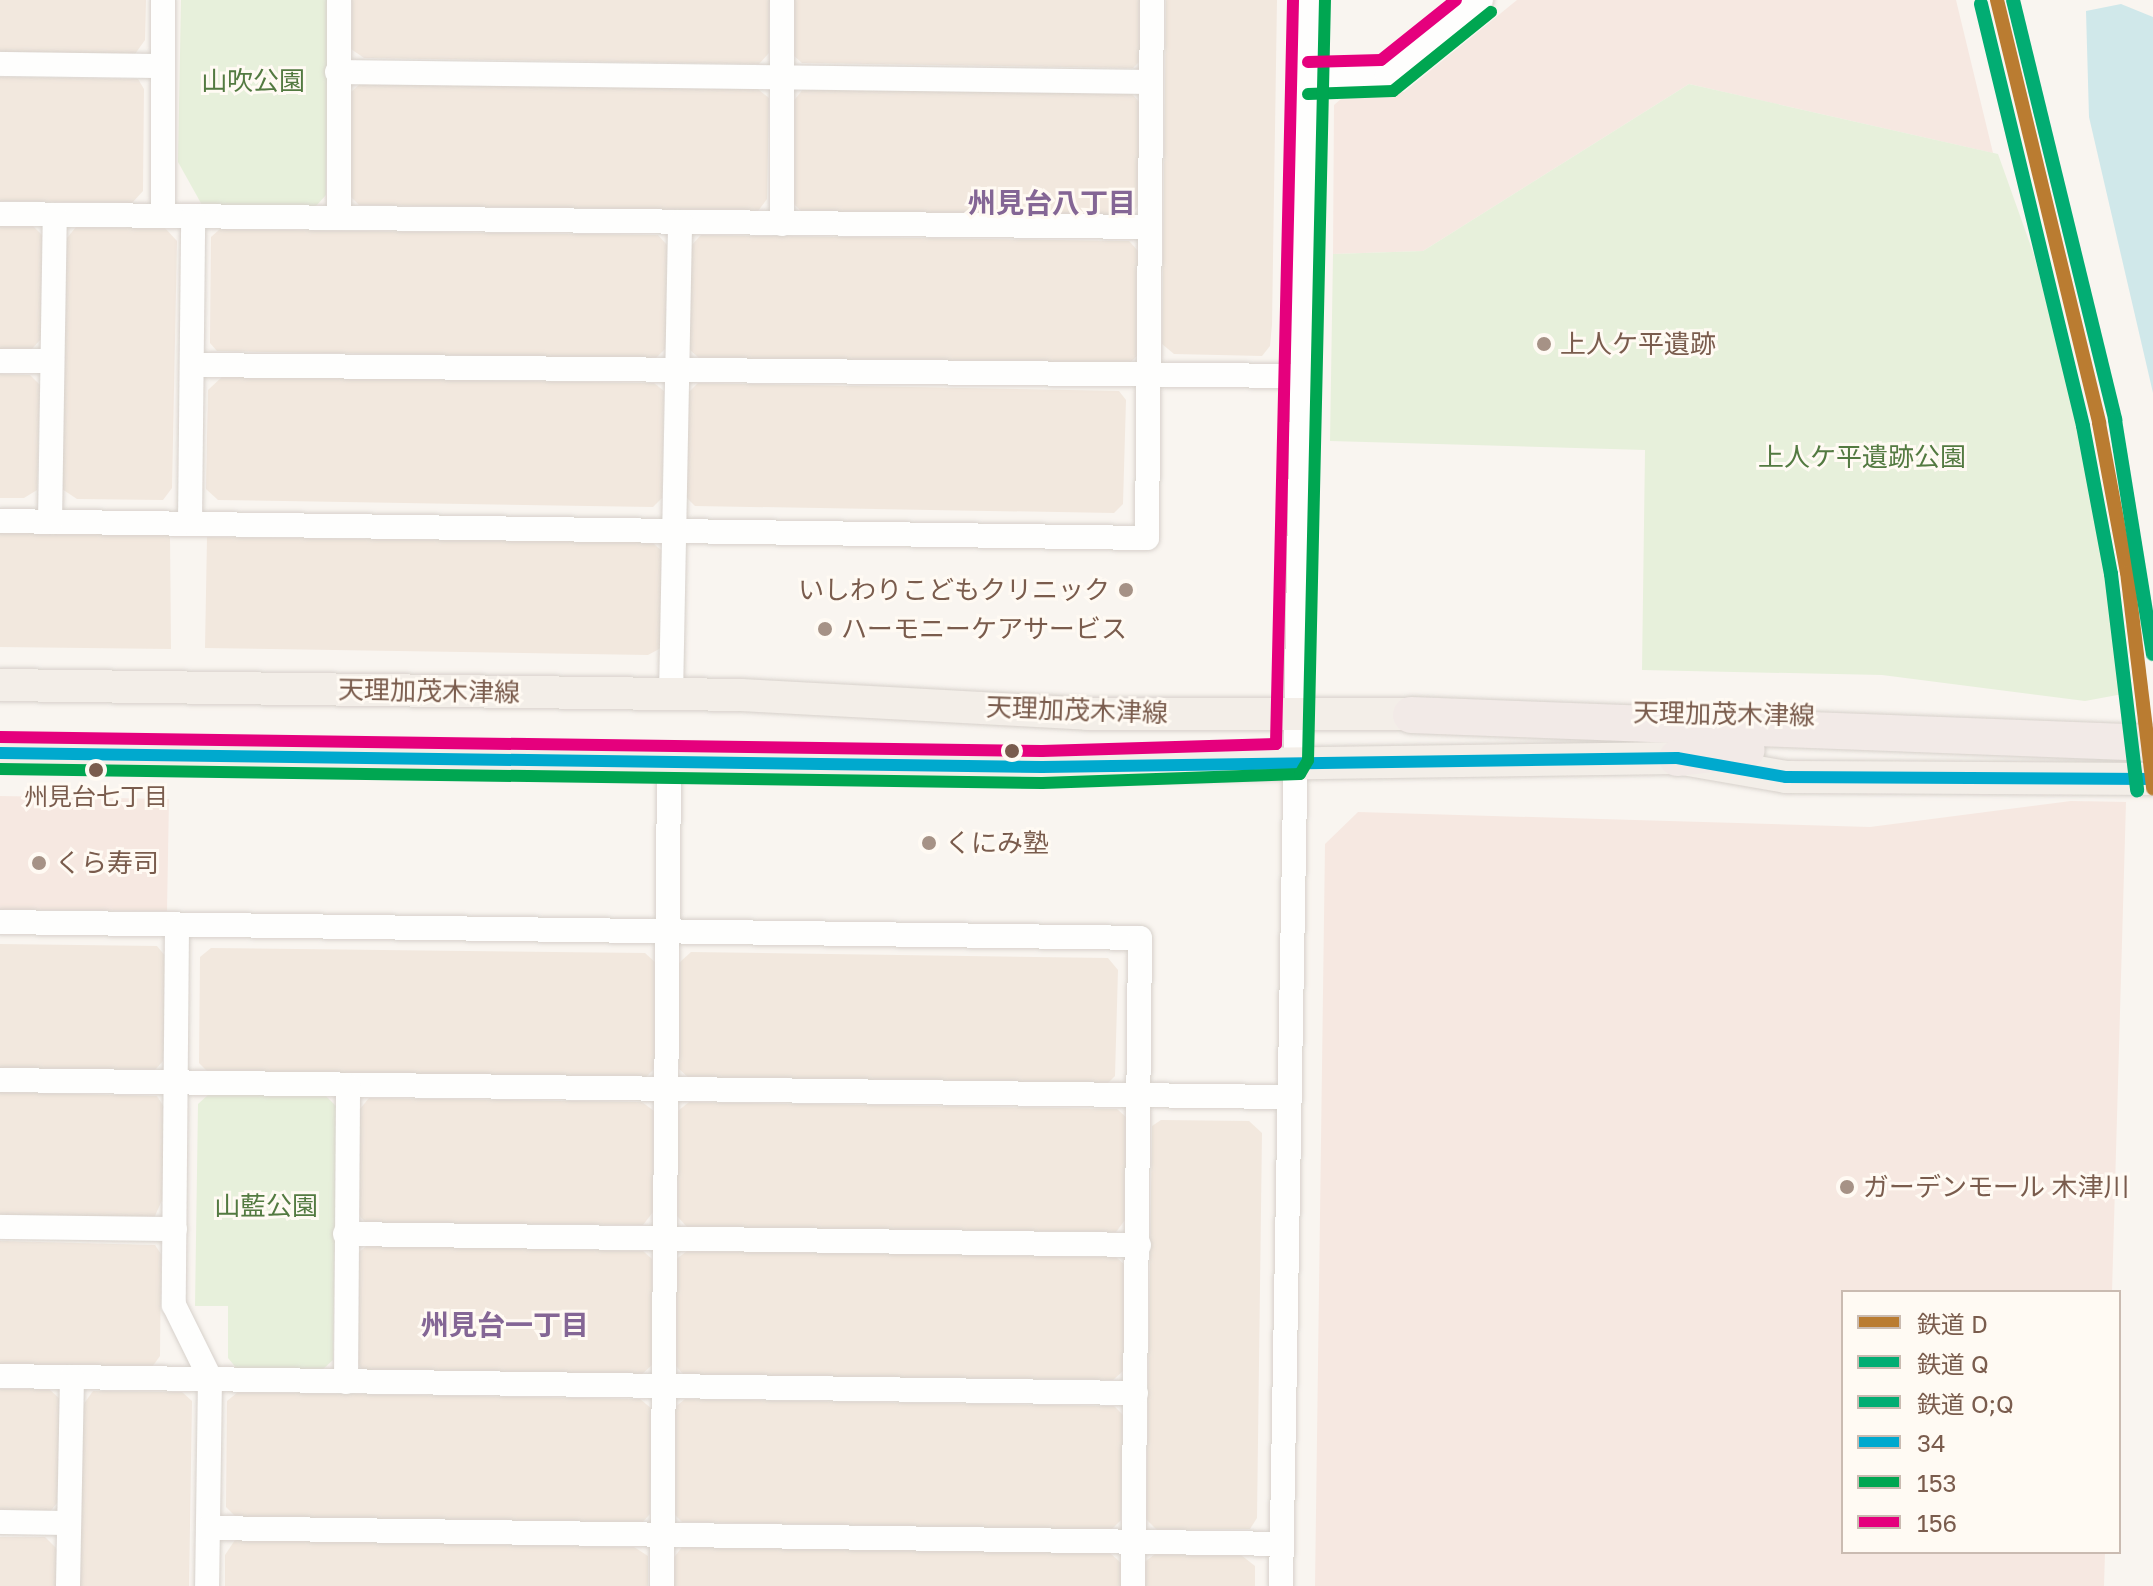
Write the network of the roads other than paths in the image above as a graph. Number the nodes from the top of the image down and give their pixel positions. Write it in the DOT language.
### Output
graph roads {
  1 [pos="163,0"];
  2 [pos="339,0"];
  3 [pos="782,0"];
  4 [pos="1152,0"];
  5 [pos="1309,0"];
  6 [pos="1481,0"];
  7 [pos="0,64"];
  8 [pos="163,66"];
  9 [pos="337,72"];
  10 [pos="781,76"];
  11 [pos="1308,78"];
  12 [pos="1151,82"];
  13 [pos="0,214"];
  14 [pos="55,215"];
  15 [pos="163,215"];
  16 [pos="193,216"];
  17 [pos="339,217"];
  18 [pos="680,222"];
  19 [pos="782,224"];
  20 [pos="1150,227"];
  21 [pos="0,361"];
  22 [pos="52,361"];
  23 [pos="193,365"];
  24 [pos="677,371"];
  25 [pos="1149,374"];
  26 [pos="1302,376"];
  27 [pos="0,521"];
  28 [pos="50,522"];
  29 [pos="190,522"];
  30 [pos="676,531"];
  31 [pos="0,685"];
  32 [pos="671,696"];
  33 [pos="1293,714"];
  34 [pos="1411,715"];
  35 [pos="2153,728"];
  36 [pos="2153,743"];
  37 [pos="2087,750"];
  38 [pos="0,753"];
  39 [pos="2153,757"];
  40 [pos="1677,758"];
  41 [pos="1292,760"];
  42 [pos="669,761"];
  43 [pos="2153,779"];
  44 [pos="0,922"];
  45 [pos="177,927"];
  46 [pos="668,931"];
  47 [pos="0,1080"];
  48 [pos="177,1083"];
  49 [pos="348,1086"];
  50 [pos="666,1089"];
  51 [pos="1289,1097"];
  52 [pos="1140,1098"];
  53 [pos="0,1227"];
  54 [pos="175,1229"];
  55 [pos="345,1234"];
  56 [pos="665,1238"];
  57 [pos="1139,1245"];
  58 [pos="0,1376"];
  59 [pos="72,1377"];
  60 [pos="210,1378"];
  61 [pos="346,1382"];
  62 [pos="664,1383"];
  63 [pos="1136,1393"];
  64 [pos="0,1522"];
  65 [pos="69,1523"];
  66 [pos="208,1528"];
  67 [pos="662,1534"];
  68 [pos="1134,1541"];
  69 [pos="1282,1544"];
  70 [pos="68,1586"];
  71 [pos="207,1586"];
  72 [pos="662,1586"];
  73 [pos="1133,1586"];
  74 [pos="1281,1586"];
  1 -- 8 [label="street"];
  2 -- 9 [label="street"];
  3 -- 10 [label="street"];
  4 -- 12 [label="street"];
  5 -- 11 [label="street"];
  6 -- 11 [label="street"];
  7 -- 8 [label="street"];
  8 -- 15 [label="street"];
  9 -- 10 [label="street"];
  9 -- 17 [label="street"];
  10 -- 12 [label="street"];
  10 -- 19 [label="street"];
  11 -- 26 [label="street"];
  12 -- 20 [label="street"];
  13 -- 14 [label="street"];
  14 -- 15 [label="street"];
  14 -- 22 [label="street"];
  15 -- 16 [label="street"];
  16 -- 17 [label="street"];
  16 -- 23 [label="street"];
  17 -- 18 [label="street"];
  18 -- 19 [label="street"];
  18 -- 24 [label="street"];
  19 -- 20 [label="street"];
  20 -- 25 [label="street"];
  21 -- 22 [label="street"];
  22 -- 28 [label="street"];
  23 -- 24 [label="street"];
  23 -- 29 [label="street"];
  24 -- 25 [label="street"];
  24 -- 30 [label="street"];
  25 -- 26 [label="street"];
  25 -- 30 [label="street"];
  26 -- 33 [label="street"];
  27 -- 28 [label="street"];
  28 -- 29 [label="street"];
  29 -- 30 [label="street"];
  30 -- 32 [label="street"];
  31 -- 32 [label="main road, 天理加茂木津線"];
  32 -- 33 [label="main road, 天理加茂木津線"];
  33 -- 34 [label="main road, 天理加茂木津線"];
  33 -- 41 [label="street"];
  34 -- 37 [label="highway"];
  35 -- 37 [label="main road"];
  36 -- 37 [label="highway"];
  37 -- 39 [label="highway"];
  37 -- 40 [label="highway"];
  37 -- 43 [label="main road"];
  38 -- 42 [label="main road, 天理加茂木津線"];
  40 -- 41 [label="main road, 天理加茂木津線"];
  41 -- 42 [label="main road, 天理加茂木津線"];
  41 -- 51 [label="street"];
  42 -- 46 [label="street"];
  44 -- 45 [label="street"];
  45 -- 46 [label="street"];
  45 -- 48 [label="street"];
  46 -- 50 [label="street"];
  46 -- 52 [label="street"];
  47 -- 48 [label="street"];
  48 -- 49 [label="street"];
  48 -- 54 [label="street"];
  49 -- 50 [label="street"];
  49 -- 55 [label="street"];
  50 -- 52 [label="street"];
  50 -- 56 [label="street"];
  51 -- 52 [label="street"];
  51 -- 69 [label="street"];
  52 -- 57 [label="street"];
  53 -- 54 [label="street"];
  54 -- 60 [label="street"];
  55 -- 56 [label="street"];
  55 -- 61 [label="street"];
  56 -- 57 [label="street"];
  56 -- 62 [label="street"];
  57 -- 63 [label="street"];
  58 -- 59 [label="street"];
  59 -- 60 [label="street"];
  59 -- 65 [label="street"];
  60 -- 61 [label="street"];
  60 -- 66 [label="street"];
  61 -- 62 [label="street"];
  62 -- 63 [label="street"];
  62 -- 67 [label="street"];
  63 -- 68 [label="street"];
  64 -- 65 [label="street"];
  65 -- 70 [label="street"];
  66 -- 67 [label="street"];
  66 -- 71 [label="street"];
  67 -- 68 [label="street"];
  67 -- 72 [label="street"];
  68 -- 69 [label="street"];
  68 -- 73 [label="street"];
  69 -- 74 [label="street"];
}
